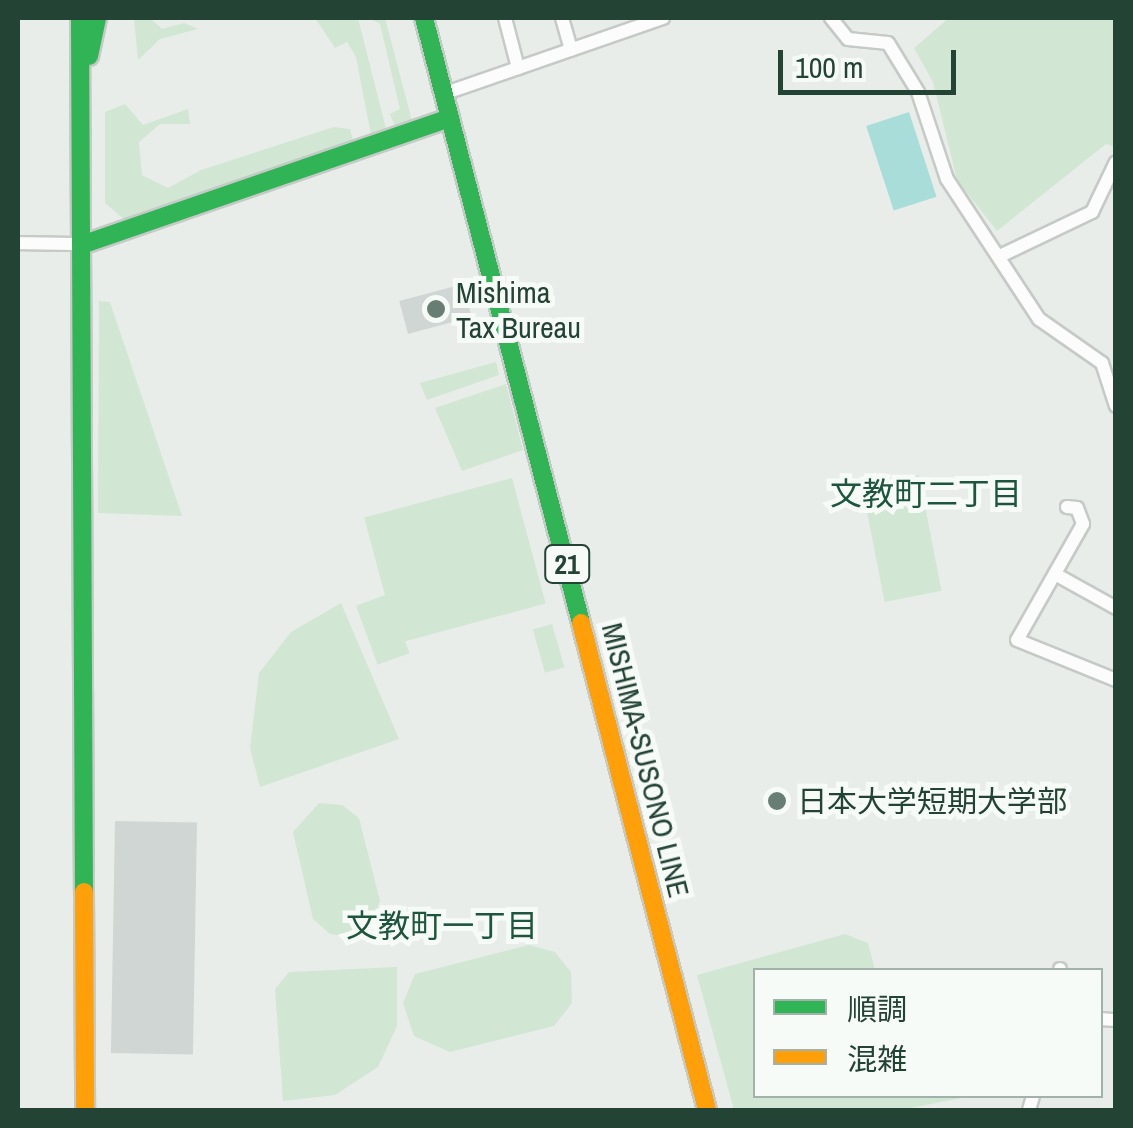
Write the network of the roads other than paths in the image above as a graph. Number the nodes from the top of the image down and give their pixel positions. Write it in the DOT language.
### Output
graph roads {
  1 [pos="80,18"];
  2 [pos="97,18"];
  3 [pos="424,18"];
  4 [pos="505,18"];
  5 [pos="562,18"];
  6 [pos="617,18"];
  7 [pos="663,18"];
  8 [pos="831,18"];
  9 [pos="621,32"];
  10 [pos="571,50"];
  11 [pos="518,68"];
  12 [pos="86,71"];
  13 [pos="444,94"];
  14 [pos="450,118"];
  15 [pos="1116,162"];
  16 [pos="18,244"];
  17 [pos="84,244"];
  18 [pos="1002,255"];
  19 [pos="1116,406"];
  20 [pos="1067,507"];
  21 [pos="1055,574"];
  22 [pos="1116,608"];
  23 [pos="1116,680"];
  24 [pos="85,1110"];
  25 [pos="707,1110"];
  1 -- 12 [label="street"];
  2 -- 12 [label="street"];
  3 -- 13 [label="street, MISHIMA-SUSONO LINE / 21"];
  4 -- 11 [label="street"];
  5 -- 10 [label="street"];
  6 -- 9 [label="street"];
  7 -- 9 [label="street"];
  8 -- 18 [label="street"];
  9 -- 10 [label="street"];
  10 -- 11 [label="street"];
  11 -- 13 [label="street"];
  12 -- 17 [label="street"];
  13 -- 14 [label="street, MISHIMA-SUSONO LINE / 21"];
  14 -- 17 [label="street"];
  14 -- 25 [label="street, MISHIMA-SUSONO LINE / 21"];
  15 -- 18 [label="street"];
  16 -- 17 [label="street"];
  17 -- 24 [label="street"];
  18 -- 19 [label="street"];
  20 -- 21 [label="street"];
  21 -- 22 [label="street"];
  21 -- 23 [label="street"];
}
